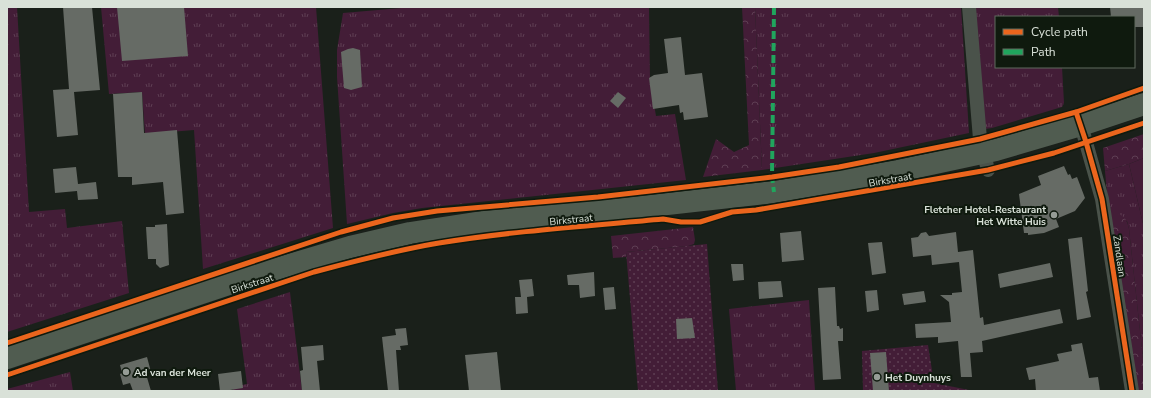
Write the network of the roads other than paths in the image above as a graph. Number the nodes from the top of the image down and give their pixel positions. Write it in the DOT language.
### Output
graph roads {
  1 [pos="969,7"];
  2 [pos="1144,104"];
  3 [pos="1081,125"];
  4 [pos="986,162"];
  5 [pos="7,358"];
  6 [pos="1132,391"];
  1 -- 4 [label="street"];
  2 -- 3 [label="main road, Birkstraat"];
  3 -- 4 [label="main road, Birkstraat"];
  3 -- 6 [label="street, Zandlaan"];
  4 -- 5 [label="main road, Birkstraat"];
}
